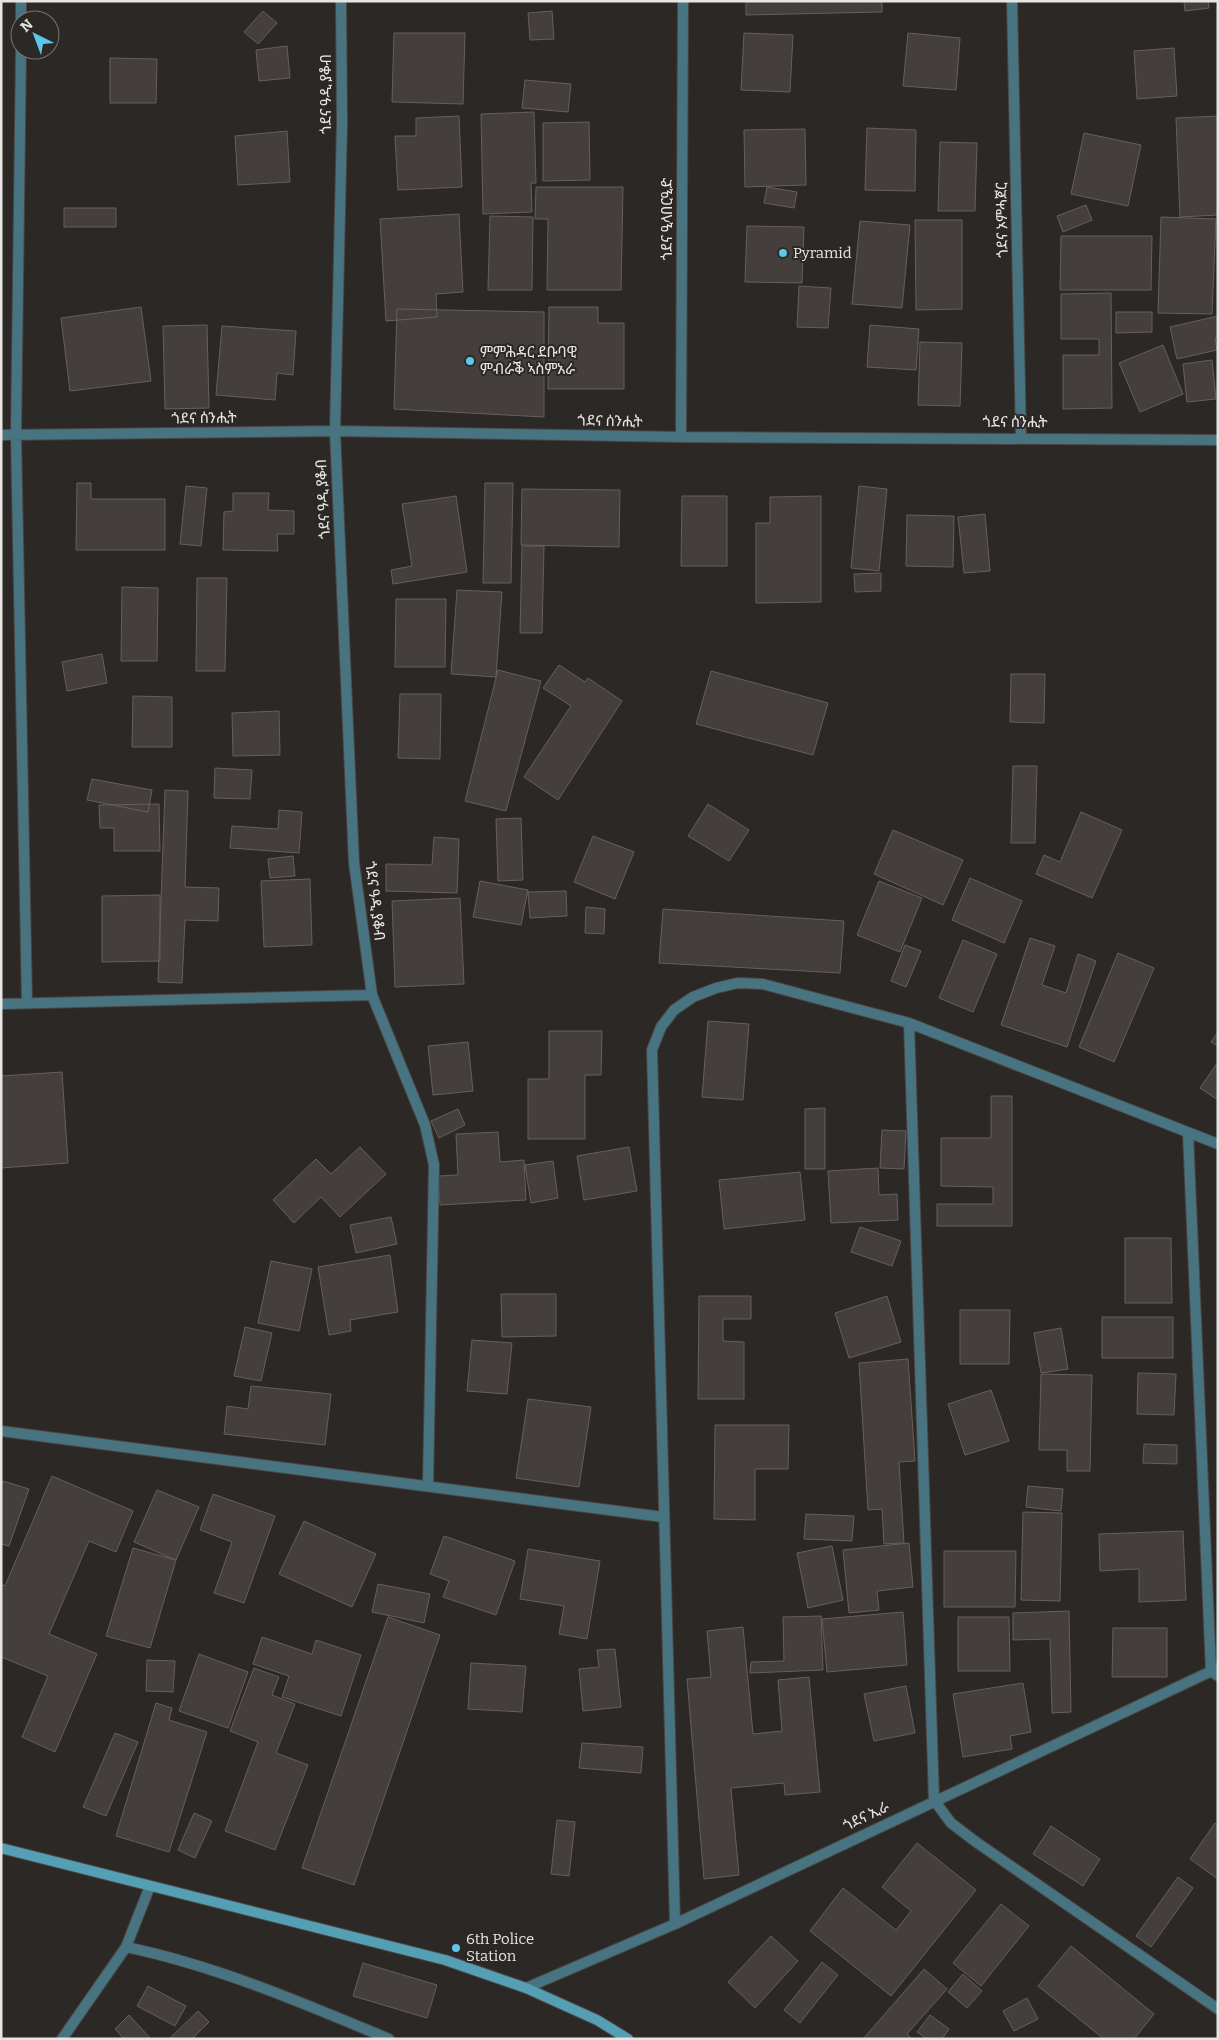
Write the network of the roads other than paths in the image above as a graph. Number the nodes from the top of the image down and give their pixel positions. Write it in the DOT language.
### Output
graph roads {
  1 [pos="341,1"];
  2 [pos="683,1"];
  3 [pos="1012,1"];
  4 [pos="21,60"];
  5 [pos="335,431"];
  6 [pos="1,435"];
  7 [pos="16,435"];
  8 [pos="681,437"];
  9 [pos="1022,437"];
  10 [pos="1218,440"];
  11 [pos="372,994"];
  12 [pos="27,1003"];
  13 [pos="1,1004"];
  14 [pos="909,1024"];
  15 [pos="1188,1133"];
  16 [pos="1218,1144"];
  17 [pos="1,1431"];
  18 [pos="428,1486"];
  19 [pos="663,1517"];
  20 [pos="1216,1672"];
  21 [pos="934,1800"];
  22 [pos="1,1848"];
  23 [pos="150,1886"];
  24 [pos="675,1924"];
  25 [pos="126,1947"];
  26 [pos="526,1988"];
  27 [pos="1218,2008"];
  28 [pos="62,2039"];
  29 [pos="389,2039"];
  30 [pos="628,2039"];
  1 -- 5 [label="street, ጎደና ዓዲ ያቆብ"];
  2 -- 8 [label="street, ጎደና ዒላበርዒድ"];
  3 -- 9 [label="street, ጎደና ኦምሓጀር"];
  4 -- 7 [label="street"];
  5 -- 7 [label="street, ጎደና ሰንሒት"];
  5 -- 8 [label="street, ጎደና ሰንሒት"];
  5 -- 11 [label="street, ጎደና ዓዲ ያቆብ"];
  6 -- 7 [label="street, ጎደና ሰንሒት"];
  7 -- 12 [label="street"];
  8 -- 9 [label="street, ጎደና ሰንሒት"];
  9 -- 10 [label="street, ጎደና ሰንሒት"];
  11 -- 12 [label="street"];
  11 -- 18 [label="street, ጎደና ዓዲ ያቆብ"];
  12 -- 13 [label="street"];
  14 -- 15 [label="street"];
  14 -- 19 [label="street"];
  14 -- 21 [label="street"];
  15 -- 16 [label="street"];
  15 -- 20 [label="street"];
  17 -- 18 [label="street"];
  18 -- 19 [label="street"];
  19 -- 24 [label="street"];
  20 -- 21 [label="street, ጎደና ኢራ"];
  21 -- 24 [label="street, ጎደና ኢራ"];
  21 -- 27 [label="street"];
  22 -- 23 [label="main road"];
  23 -- 25 [label="street"];
  23 -- 26 [label="main road"];
  24 -- 26 [label="street, ጎደና ኢራ"];
  25 -- 28 [label="street"];
  25 -- 29 [label="street"];
  26 -- 30 [label="main road"];
}
